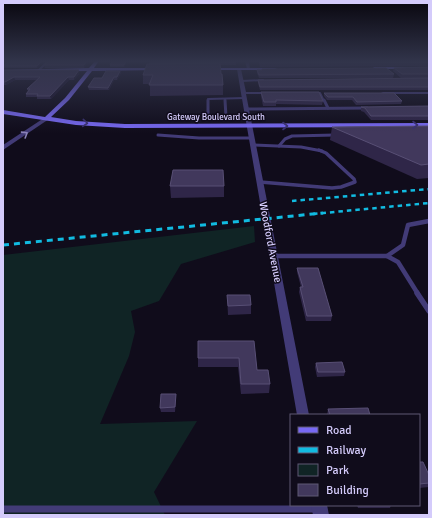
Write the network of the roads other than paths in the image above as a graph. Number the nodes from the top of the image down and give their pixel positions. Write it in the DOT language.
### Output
graph roads {
  1 [pos="80,85"];
  2 [pos="242,85"];
  3 [pos="281,93"];
  4 [pos="312,93"];
  5 [pos="320,93"];
  6 [pos="328,93"];
  7 [pos="374,93"];
  8 [pos="429,93"];
  9 [pos="244,96"];
  10 [pos="225,99"];
  11 [pos="59,108"];
  12 [pos="328,108"];
  13 [pos="375,108"];
  14 [pos="246,109"];
  15 [pos="3,112"];
  16 [pos="16,114"];
  17 [pos="226,117"];
  18 [pos="46,119"];
  19 [pos="248,122"];
  20 [pos="429,125"];
  21 [pos="158,134"];
  22 [pos="341,135"];
  23 [pos="252,141"];
  24 [pos="279,146"];
  25 [pos="3,148"];
  26 [pos="260,182"];
  27 [pos="429,221"];
  28 [pos="274,256"];
  29 [pos="387,256"];
  30 [pos="429,311"];
  31 [pos="303,414"];
  32 [pos="3,509"];
  33 [pos="320,510"];
  1 -- 11 [label="main road"];
  2 -- 9 [label="street, Woodford Avenue"];
  3 -- 9 [label="street"];
  4 -- 5 [label="street"];
  5 -- 6 [label="street"];
  5 -- 12 [label="lane"];
  7 -- 8 [label="street"];
  9 -- 10 [label="lane"];
  9 -- 14 [label="street, Woodford Avenue"];
  10 -- 17 [label="lane"];
  10 -- 17 [label="lane"];
  11 -- 16 [label="main road"];
  11 -- 18 [label="main road"];
  12 -- 13 [label="lane"];
  12 -- 14 [label="lane"];
  14 -- 19 [label="street, Woodford Avenue"];
  15 -- 16 [label="main road, Gateway Boulevard South"];
  16 -- 18 [label="main road, Gateway Boulevard South"];
  17 -- 19 [label="lane"];
  18 -- 19 [label="main road, Gateway Boulevard South, one-way"];
  25 -- 18 [label="street, one-way"];
  19 -- 20 [label="main road, Gateway Boulevard South, one-way"];
  19 -- 23 [label="street, Woodford Avenue"];
  21 -- 23 [label="lane"];
  22 -- 24 [label="lane"];
  23 -- 24 [label="lane"];
  23 -- 26 [label="street, Woodford Avenue"];
  24 -- 26 [label="lane"];
  26 -- 28 [label="street, Woodford Avenue"];
  27 -- 29 [label="lane"];
  28 -- 29 [label="lane"];
  28 -- 31 [label="street, Woodford Avenue"];
  29 -- 30 [label="lane"];
  32 -- 33 [label="lane"];
}
